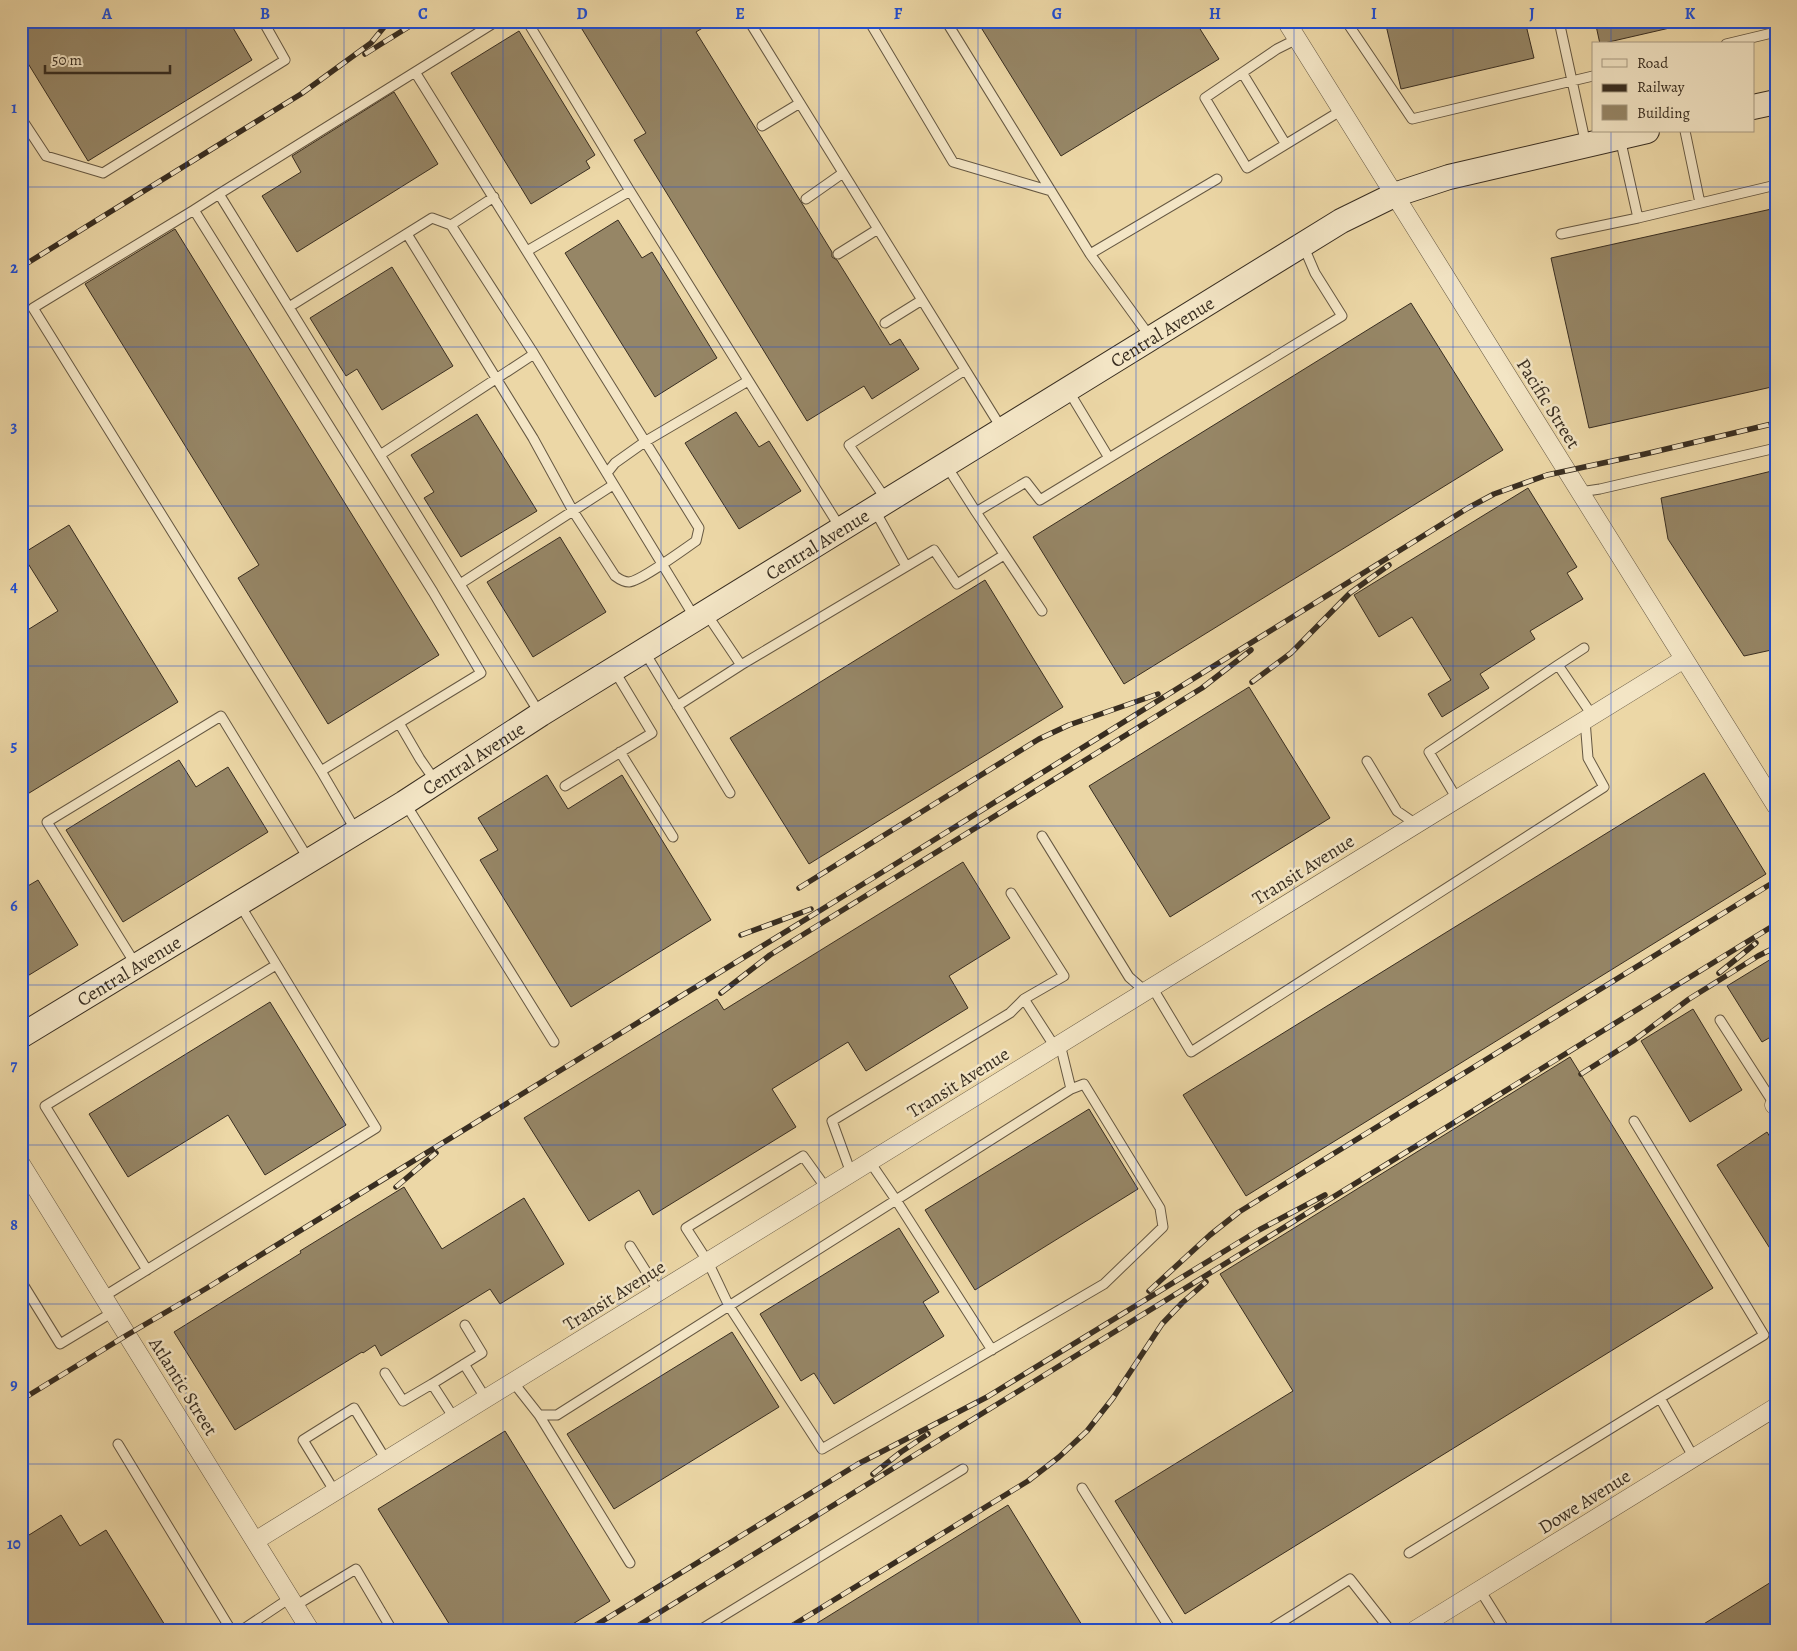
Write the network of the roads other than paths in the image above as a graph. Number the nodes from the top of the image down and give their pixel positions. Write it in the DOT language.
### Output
graph roads {
  1 [pos="263,21"];
  2 [pos="497,21"];
  3 [pos="527,21"];
  4 [pos="749,21"];
  5 [pos="869,21"];
  6 [pos="946,21"];
  7 [pos="1286,21"];
  8 [pos="1346,21"];
  9 [pos="1560,21"];
  10 [pos="1776,32"];
  11 [pos="1297,39"];
  12 [pos="1734,42"];
  13 [pos="415,72"];
  14 [pos="1243,74"];
  15 [pos="1592,76"];
  16 [pos="1573,80"];
  17 [pos="1776,102"];
  18 [pos="800,103"];
  19 [pos="1754,107"];
  20 [pos="1342,110"];
  21 [pos="21,118"];
  22 [pos="762,126"];
  23 [pos="1642,132"];
  24 [pos="1685,132"];
  25 [pos="1620,137"];
  26 [pos="1285,143"];
  27 [pos="1586,145"];
  28 [pos="844,174"];
  29 [pos="1217,179"];
  30 [pos="1776,185"];
  31 [pos="630,191"];
  32 [pos="1051,191"];
  33 [pos="219,194"];
  34 [pos="1394,195"];
  35 [pos="494,197"];
  36 [pos="806,199"];
  37 [pos="1700,203"];
  38 [pos="194,210"];
  39 [pos="1638,218"];
  40 [pos="451,225"];
  41 [pos="878,229"];
  42 [pos="407,234"];
  43 [pos="1561,234"];
  44 [pos="1303,245"];
  45 [pos="527,251"];
  46 [pos="838,254"];
  47 [pos="1090,254"];
  48 [pos="922,300"];
  49 [pos="289,308"];
  50 [pos="885,322"];
  51 [pos="1151,338"];
  52 [pos="534,354"];
  53 [pos="965,370"];
  54 [pos="497,378"];
  55 [pos="748,381"];
  56 [pos="1068,390"];
  57 [pos="1002,430"];
  58 [pos="646,441"];
  59 [pos="1776,448"];
  60 [pos="380,454"];
  61 [pos="1108,458"];
  62 [pos="946,465"];
  63 [pos="607,473"];
  64 [pos="613,485"];
  65 [pos="1580,492"];
  66 [pos="880,505"];
  67 [pos="573,511"];
  68 [pos="976,512"];
  69 [pos="841,529"];
  70 [pos="1004,555"];
  71 [pos="662,564"];
  72 [pos="906,566"];
  73 [pos="460,584"];
  74 [pos="1042,611"];
  75 [pos="701,616"];
  76 [pos="1584,648"];
  77 [pos="643,651"];
  78 [pos="1684,659"];
  79 [pos="741,665"];
  80 [pos="1558,665"];
  81 [pos="614,670"];
  82 [pos="677,706"];
  83 [pos="541,714"];
  84 [pos="1588,718"];
  85 [pos="399,723"];
  86 [pos="620,752"];
  87 [pos="1367,761"];
  88 [pos="321,771"];
  89 [pos="436,782"];
  90 [pos="565,786"];
  91 [pos="730,793"];
  92 [pos="1457,798"];
  93 [pos="404,803"];
  94 [pos="1776,806"];
  95 [pos="1416,824"];
  96 [pos="356,832"];
  97 [pos="1042,836"];
  98 [pos="673,837"];
  99 [pos="309,860"];
  100 [pos="1011,893"];
  101 [pos="239,903"];
  102 [pos="136,965"];
  103 [pos="276,965"];
  104 [pos="1149,989"];
  105 [pos="1024,1000"];
  106 [pos="1720,1020"];
  107 [pos="21,1036"];
  108 [pos="554,1042"];
  109 [pos="1057,1046"];
  110 [pos="1071,1089"];
  111 [pos="1775,1105"];
  112 [pos="1634,1121"];
  113 [pos="870,1162"];
  114 [pos="21,1164"];
  115 [pos="851,1173"];
  116 [pos="826,1188"];
  117 [pos="896,1200"];
  118 [pos="630,1246"];
  119 [pos="708,1262"];
  120 [pos="147,1270"];
  121 [pos="21,1282"];
  122 [pos="659,1292"];
  123 [pos="108,1304"];
  124 [pos="729,1306"];
  125 [pos="465,1325"];
  126 [pos="992,1350"];
  127 [pos="464,1364"];
  128 [pos="385,1373"];
  129 [pos="513,1382"];
  130 [pos="432,1384"];
  131 [pos="486,1398"];
  132 [pos="1660,1398"];
  133 [pos="1776,1407"];
  134 [pos="539,1415"];
  135 [pos="454,1418"];
  136 [pos="118,1444"];
  137 [pos="1694,1458"];
  138 [pos="386,1460"];
  139 [pos="963,1469"];
  140 [pos="1082,1488"];
  141 [pos="335,1492"];
  142 [pos="255,1541"];
  143 [pos="1409,1552"];
  144 [pos="630,1563"];
  145 [pos="1480,1590"];
  146 [pos="293,1602"];
  147 [pos="232,1630"];
  148 [pos="242,1630"];
  149 [pos="310,1630"];
  150 [pos="392,1630"];
  151 [pos="700,1630"];
  152 [pos="1171,1630"];
  153 [pos="1270,1630"];
  154 [pos="1390,1630"];
  155 [pos="1416,1630"];
  156 [pos="1505,1630"];
  1 -- 21 [label="lane"];
  2 -- 13 [label="lane"];
  3 -- 31 [label="lane"];
  4 -- 18 [label="lane"];
  5 -- 32 [label="lane"];
  6 -- 32 [label="lane"];
  7 -- 11 [label="street, Pacific Street"];
  8 -- 16 [label="lane"];
  9 -- 16 [label="lane"];
  10 -- 12 [label="lane"];
  11 -- 14 [label="lane"];
  11 -- 20 [label="street, Pacific Street"];
  13 -- 33 [label="lane"];
  13 -- 35 [label="lane"];
  14 -- 26 [label="lane"];
  14 -- 26 [label="lane"];
  15 -- 16 [label="lane"];
  16 -- 27 [label="lane"];
  17 -- 19 [label="street"];
  18 -- 22 [label="lane"];
  18 -- 28 [label="lane"];
  20 -- 26 [label="lane"];
  20 -- 34 [label="street, Pacific Street"];
  23 -- 25 [label="street, Central Avenue"];
  24 -- 37 [label="lane"];
  25 -- 27 [label="street, Central Avenue"];
  25 -- 39 [label="lane"];
  27 -- 34 [label="street, Central Avenue"];
  28 -- 36 [label="lane"];
  28 -- 41 [label="lane"];
  29 -- 47 [label="lane"];
  30 -- 37 [label="lane"];
  31 -- 45 [label="lane"];
  31 -- 55 [label="lane"];
  32 -- 47 [label="lane"];
  33 -- 38 [label="lane"];
  33 -- 49 [label="lane"];
  34 -- 44 [label="street, Central Avenue"];
  34 -- 65 [label="street, Pacific Street"];
  35 -- 40 [label="lane"];
  35 -- 45 [label="lane"];
  37 -- 39 [label="lane"];
  38 -- 85 [label="lane"];
  38 -- 88 [label="lane"];
  39 -- 43 [label="lane"];
  40 -- 42 [label="lane"];
  40 -- 52 [label="lane"];
  41 -- 46 [label="lane"];
  41 -- 48 [label="lane"];
  42 -- 49 [label="lane"];
  42 -- 54 [label="lane"];
  44 -- 51 [label="street, Central Avenue"];
  44 -- 61 [label="lane"];
  45 -- 58 [label="lane"];
  47 -- 51 [label="lane"];
  48 -- 50 [label="lane"];
  48 -- 53 [label="lane"];
  49 -- 60 [label="lane"];
  51 -- 56 [label="street, Central Avenue"];
  52 -- 54 [label="lane"];
  52 -- 63 [label="lane"];
  53 -- 57 [label="lane"];
  53 -- 66 [label="lane"];
  54 -- 60 [label="lane"];
  54 -- 67 [label="lane"];
  55 -- 58 [label="lane"];
  55 -- 69 [label="lane"];
  56 -- 57 [label="street, Central Avenue"];
  56 -- 61 [label="lane"];
  57 -- 62 [label="street, Central Avenue"];
  58 -- 63 [label="lane"];
  58 -- 71 [label="lane"];
  59 -- 65 [label="lane"];
  60 -- 73 [label="lane"];
  61 -- 68 [label="lane"];
  62 -- 66 [label="street, Central Avenue"];
  62 -- 68 [label="lane"];
  63 -- 64 [label="lane"];
  64 -- 67 [label="lane"];
  64 -- 71 [label="lane"];
  65 -- 78 [label="street, Pacific Street"];
  66 -- 69 [label="street, Central Avenue"];
  66 -- 72 [label="lane"];
  67 -- 71 [label="lane"];
  67 -- 73 [label="lane"];
  68 -- 70 [label="lane"];
  69 -- 75 [label="street, Central Avenue"];
  70 -- 72 [label="lane"];
  70 -- 74 [label="lane"];
  71 -- 75 [label="lane"];
  72 -- 79 [label="lane"];
  73 -- 83 [label="lane"];
  75 -- 77 [label="street, Central Avenue"];
  75 -- 79 [label="lane"];
  76 -- 80 [label="lane"];
  77 -- 81 [label="street, Central Avenue"];
  77 -- 82 [label="lane"];
  78 -- 84 [label="street, Transit Avenue"];
  78 -- 94 [label="street, Pacific Street"];
  79 -- 82 [label="lane"];
  80 -- 84 [label="lane"];
  80 -- 92 [label="lane"];
  81 -- 83 [label="street, Central Avenue"];
  81 -- 86 [label="lane"];
  82 -- 91 [label="lane"];
  83 -- 89 [label="street, Central Avenue"];
  84 -- 92 [label="street, Transit Avenue"];
  84 -- 104 [label="lane"];
  85 -- 88 [label="lane"];
  85 -- 89 [label="lane"];
  86 -- 90 [label="lane"];
  86 -- 98 [label="lane"];
  87 -- 95 [label="lane"];
  88 -- 96 [label="lane"];
  89 -- 93 [label="street, Central Avenue"];
  92 -- 95 [label="street, Transit Avenue"];
  93 -- 96 [label="street, Central Avenue"];
  93 -- 108 [label="lane"];
  95 -- 104 [label="street, Transit Avenue"];
  96 -- 99 [label="street, Central Avenue"];
  97 -- 104 [label="lane"];
  99 -- 101 [label="street, Central Avenue"];
  99 -- 102 [label="lane"];
  100 -- 105 [label="lane"];
  101 -- 102 [label="street, Central Avenue"];
  101 -- 103 [label="lane"];
  102 -- 107 [label="street, Central Avenue"];
  103 -- 120 [label="lane"];
  103 -- 120 [label="lane"];
  104 -- 109 [label="street, Transit Avenue"];
  105 -- 109 [label="lane"];
  105 -- 115 [label="lane"];
  106 -- 111 [label="lane"];
  109 -- 110 [label="lane"];
  109 -- 113 [label="street, Transit Avenue"];
  110 -- 117 [label="lane"];
  110 -- 126 [label="lane"];
  112 -- 132 [label="lane"];
  113 -- 115 [label="street, Transit Avenue"];
  113 -- 117 [label="lane"];
  114 -- 123 [label="street, Atlantic Street"];
  115 -- 116 [label="street, Transit Avenue"];
  116 -- 119 [label="street, Transit Avenue"];
  116 -- 119 [label="lane"];
  117 -- 124 [label="lane"];
  117 -- 126 [label="lane"];
  118 -- 122 [label="lane"];
  119 -- 122 [label="street, Transit Avenue"];
  119 -- 124 [label="lane"];
  120 -- 123 [label="lane"];
  121 -- 123 [label="lane"];
  122 -- 129 [label="street, Transit Avenue"];
  123 -- 142 [label="street, Atlantic Street"];
  124 -- 126 [label="lane"];
  124 -- 134 [label="lane"];
  125 -- 127 [label="lane"];
  127 -- 130 [label="lane"];
  127 -- 131 [label="lane"];
  128 -- 130 [label="lane"];
  129 -- 131 [label="street, Transit Avenue"];
  129 -- 134 [label="lane"];
  130 -- 135 [label="lane"];
  131 -- 135 [label="street, Transit Avenue"];
  132 -- 137 [label="lane"];
  132 -- 143 [label="lane"];
  133 -- 137 [label="street, Dowe Avenue"];
  134 -- 144 [label="lane"];
  135 -- 138 [label="street, Transit Avenue"];
  136 -- 147 [label="lane"];
  137 -- 145 [label="street, Dowe Avenue"];
  138 -- 141 [label="street, Transit Avenue"];
  138 -- 141 [label="lane"];
  139 -- 151 [label="lane"];
  140 -- 152 [label="lane"];
  141 -- 142 [label="street, Transit Avenue"];
  142 -- 146 [label="street, Atlantic Street"];
  145 -- 155 [label="street, Dowe Avenue"];
  145 -- 156 [label="lane"];
  146 -- 148 [label="lane"];
  146 -- 149 [label="street, Atlantic Street"];
  146 -- 150 [label="lane"];
  153 -- 154 [label="lane"];
}
